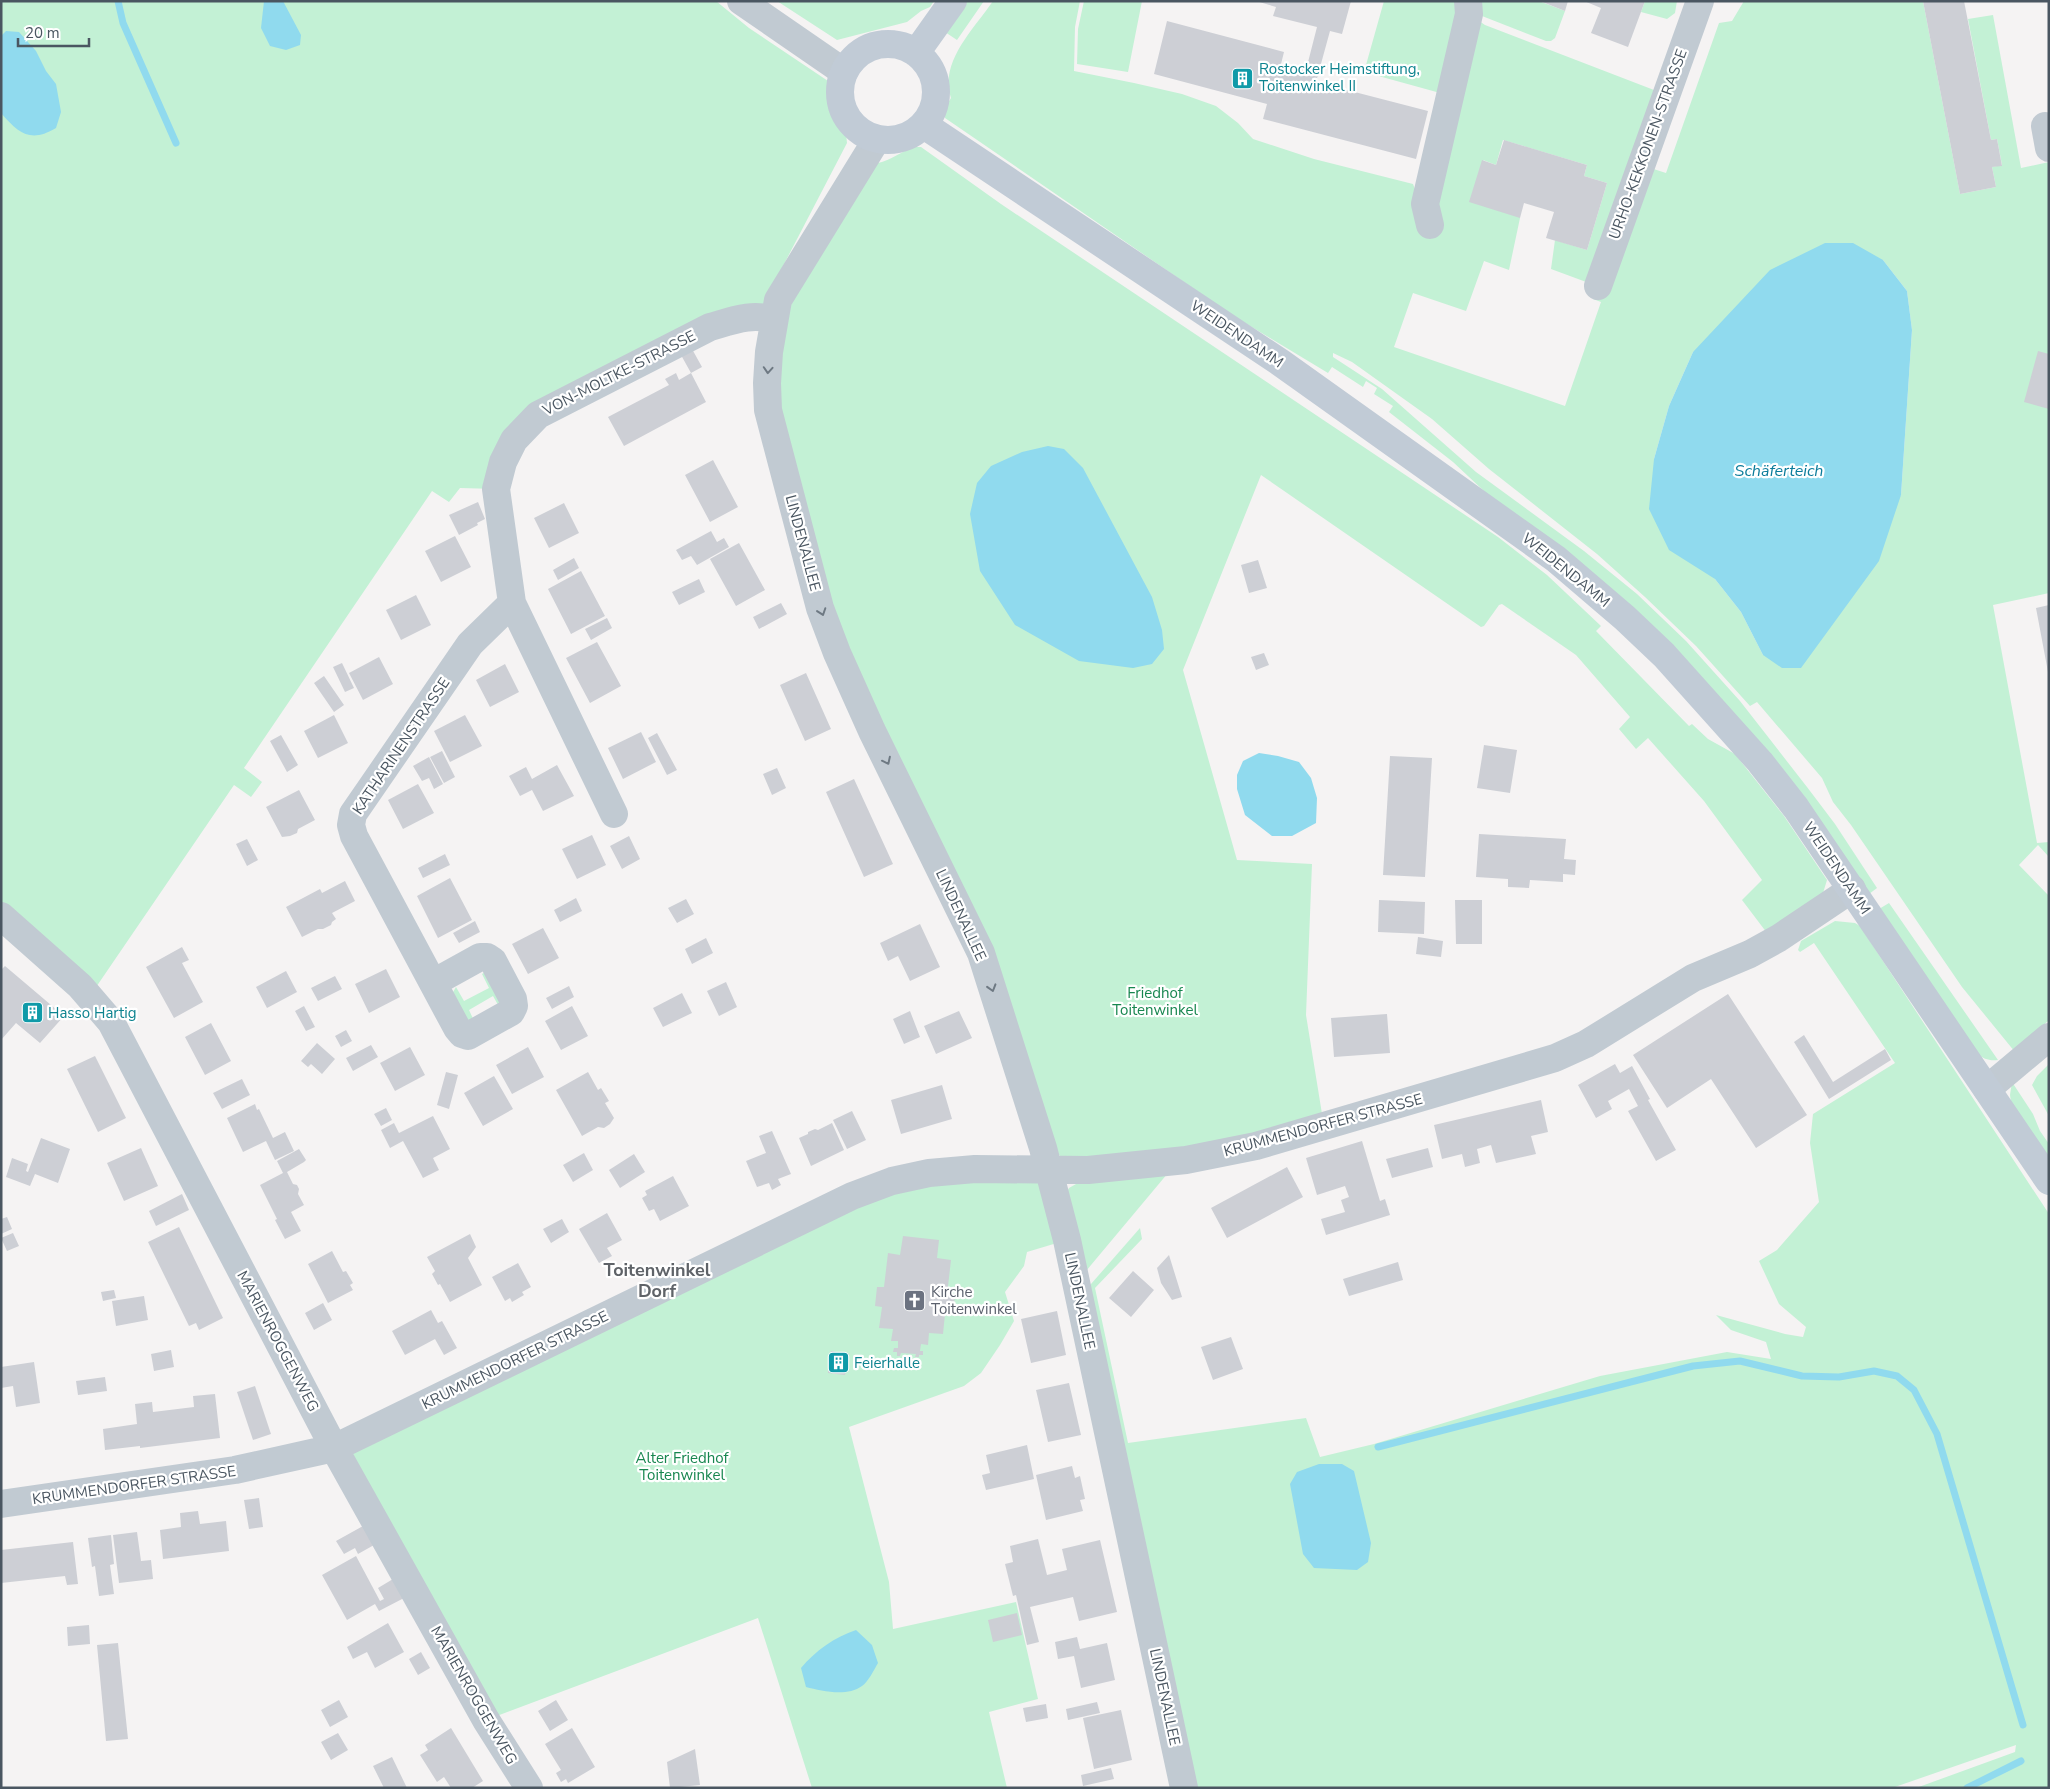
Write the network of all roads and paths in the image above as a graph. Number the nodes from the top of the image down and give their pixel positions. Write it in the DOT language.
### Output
graph roads {
  1 [pos="740,1"];
  2 [pos="953,1"];
  3 [pos="1468,1"];
  4 [pos="1700,1"];
  5 [pos="916,53"];
  6 [pos="844,72"];
  7 [pos="924,125"];
  8 [pos="877,139"];
  9 [pos="1430,225"];
  10 [pos="1598,286"];
  11 [pos="773,321"];
  12 [pos="512,603"];
  13 [pos="614,814"];
  14 [pos="1852,889"];
  15 [pos="1,916"];
  16 [pos="432,983"];
  17 [pos="2049,1037"];
  18 [pos="1988,1089"];
  19 [pos="1049,1171"];
  20 [pos="2049,1181"];
  21 [pos="334,1448"];
  22 [pos="1,1504"];
  23 [pos="529,1788"];
  24 [pos="1184,1788"];
  1 -- 6 [label="street"];
  2 -- 5 [label="street"];
  3 -- 9 [label="street"];
  4 -- 10 [label="street, URHO-KEKKONEN-STRASSE"];
  5 -- 6 [label="street"];
  5 -- 7 [label="street"];
  6 -- 8 [label="street"];
  7 -- 8 [label="street"];
  7 -- 14 [label="street, WEIDENDAMM"];
  8 -- 11 [label="street, LINDENALLEE"];
  11 -- 12 [label="street, VON-MOLTKE-STRASSE"];
  11 -- 19 [label="street, LINDENALLEE, one-way"];
  12 -- 13 [label="street, VON-MOLTKE-STRASSE"];
  12 -- 16 [label="street, KATHARINENSTRASSE"];
  14 -- 18 [label="street, WEIDENDAMM"];
  14 -- 19 [label="street, KRUMMENDORFER STRASSE"];
  15 -- 21 [label="street, MARIENROGGENWEG"];
  17 -- 18 [label="street"];
  18 -- 20 [label="street, WEIDENDAMM"];
  19 -- 21 [label="street, KRUMMENDORFER STRASSE"];
  19 -- 24 [label="street, LINDENALLEE"];
  21 -- 22 [label="street, KRUMMENDORFER STRASSE"];
  21 -- 23 [label="street, MARIENROGGENWEG"];
}
